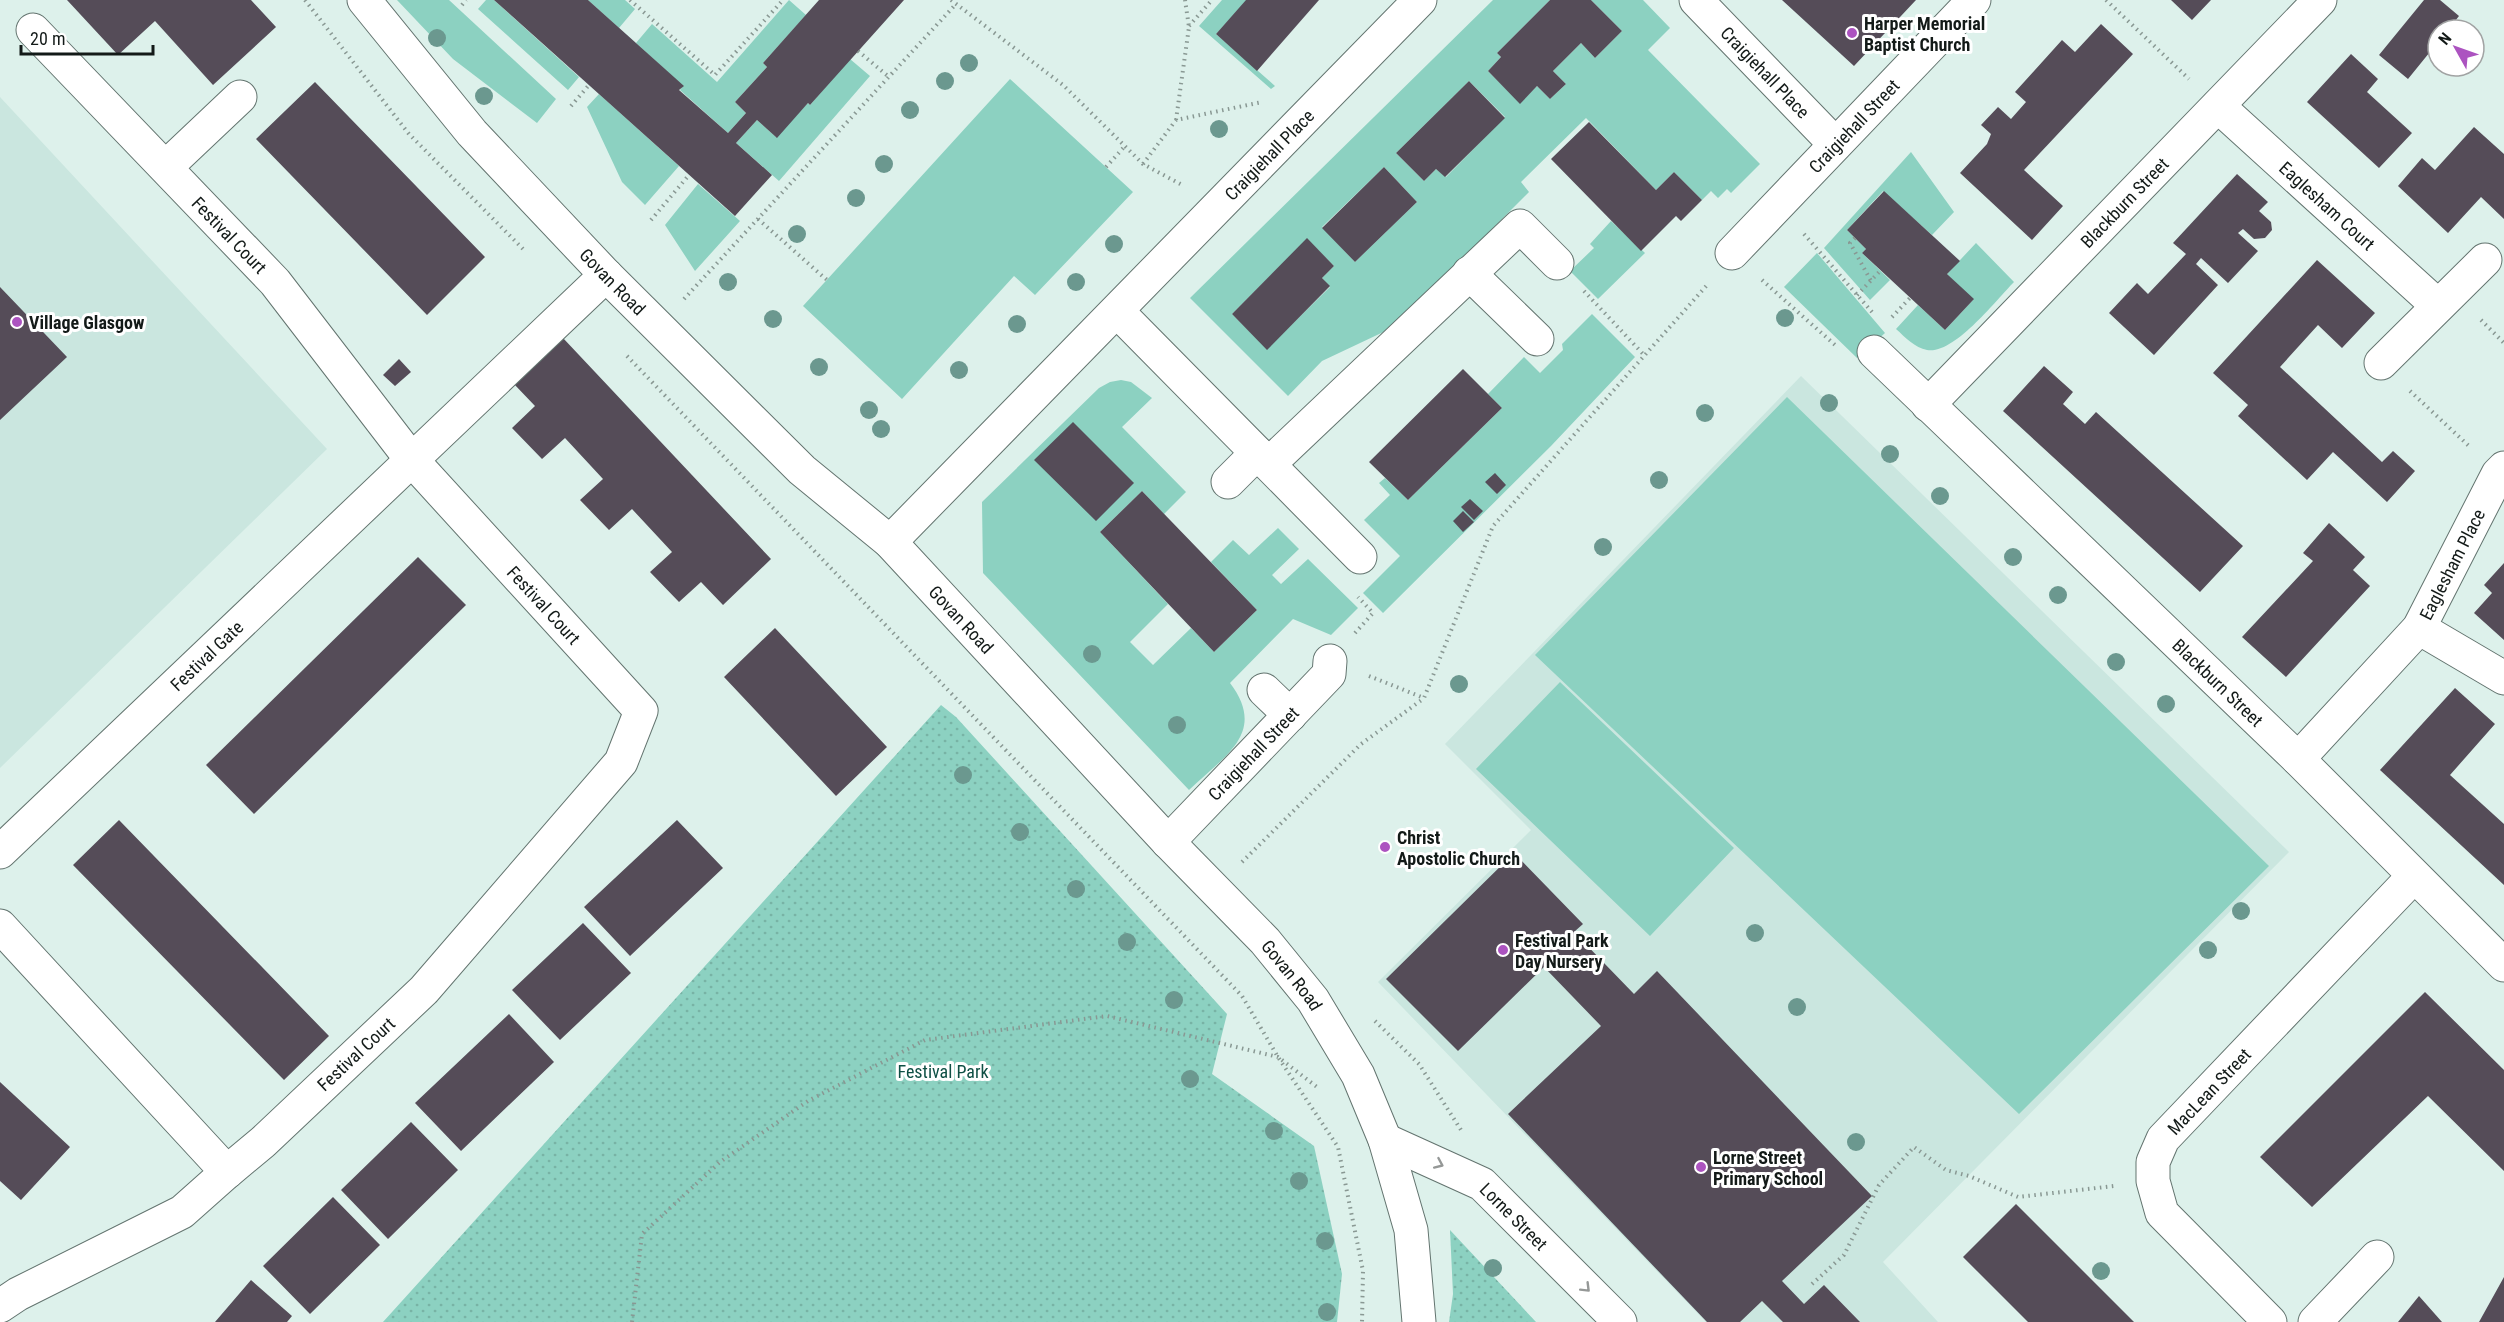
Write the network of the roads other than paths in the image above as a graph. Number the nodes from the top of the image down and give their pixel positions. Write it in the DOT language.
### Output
graph roads {
  1 [pos="364,0"];
  2 [pos="1420,0"];
  3 [pos="1696,0"];
  4 [pos="1974,0"];
  5 [pos="2320,0"];
  6 [pos="33,30"];
  7 [pos="240,97"];
  8 [pos="2218,106"];
  9 [pos="1835,144"];
  10 [pos="166,167"];
  11 [pos="1732,253"];
  12 [pos="2485,260"];
  13 [pos="1557,263"];
  14 [pos="1469,273"];
  15 [pos="606,275"];
  16 [pos="2438,306"];
  17 [pos="1117,311"];
  18 [pos="1537,339"];
  19 [pos="1879,339"];
  20 [pos="2381,363"];
  21 [pos="1928,405"];
  22 [pos="411,459"];
  23 [pos="1263,459"];
  24 [pos="2501,471"];
  25 [pos="1228,482"];
  26 [pos="890,542"];
  27 [pos="1359,556"];
  28 [pos="2420,628"];
  29 [pos="1330,661"];
  30 [pos="2504,678"];
  31 [pos="1264,690"];
  32 [pos="1290,715"];
  33 [pos="2298,759"];
  34 [pos="1168,842"];
  35 [pos="0,852"];
  36 [pos="2414,876"];
  37 [pos="0,926"];
  38 [pos="2504,965"];
  39 [pos="1385,1140"];
  40 [pos="227,1172"];
  41 [pos="2377,1257"];
  42 [pos="0,1306"];
  43 [pos="1419,1322"];
  44 [pos="1620,1322"];
  45 [pos="2270,1322"];
  46 [pos="2315,1322"];
  1 -- 15 [label="street, Govan Road"];
  2 -- 17 [label="street, Craigiehall Place"];
  3 -- 9 [label="street, Craigiehall Place"];
  4 -- 9 [label="street, Craigiehall Street"];
  5 -- 8 [label="street, Blackburn Street"];
  6 -- 10 [label="street, Festival Court"];
  7 -- 10 [label="street"];
  8 -- 16 [label="street, Eaglesham Court"];
  8 -- 21 [label="street, Blackburn Street"];
  9 -- 11 [label="street, Craigiehall Street"];
  10 -- 22 [label="street, Festival Court"];
  12 -- 16 [label="street"];
  13 -- 14 [label="street"];
  14 -- 18 [label="street"];
  14 -- 23 [label="street"];
  15 -- 22 [label="street, Festival Gate"];
  15 -- 26 [label="street, Govan Road"];
  16 -- 20 [label="street"];
  17 -- 23 [label="street"];
  17 -- 26 [label="street, Craigiehall Place"];
  19 -- 21 [label="street, Blackburn Street"];
  21 -- 33 [label="street, Blackburn Street"];
  22 -- 35 [label="street, Festival Gate"];
  22 -- 40 [label="street, Festival Court"];
  23 -- 25 [label="street"];
  23 -- 27 [label="street"];
  24 -- 28 [label="street, Eaglesham Place"];
  26 -- 34 [label="street, Govan Road"];
  28 -- 30 [label="street, Eaglesham Place"];
  28 -- 33 [label="street, Eaglesham Place"];
  29 -- 32 [label="street, Craigiehall Street"];
  31 -- 32 [label="street"];
  32 -- 34 [label="street, Craigiehall Street"];
  33 -- 36 [label="street, Blackburn Street"];
  34 -- 39 [label="street, Govan Road"];
  36 -- 38 [label="street, Blackburn Street"];
  36 -- 45 [label="street, MacLean Street"];
  37 -- 40 [label="street"];
  39 -- 43 [label="street, Govan Road"];
  39 -- 44 [label="street, Lorne Street, one-way"];
  40 -- 42 [label="street, Festival Court"];
  41 -- 46 [label="street"];
}
